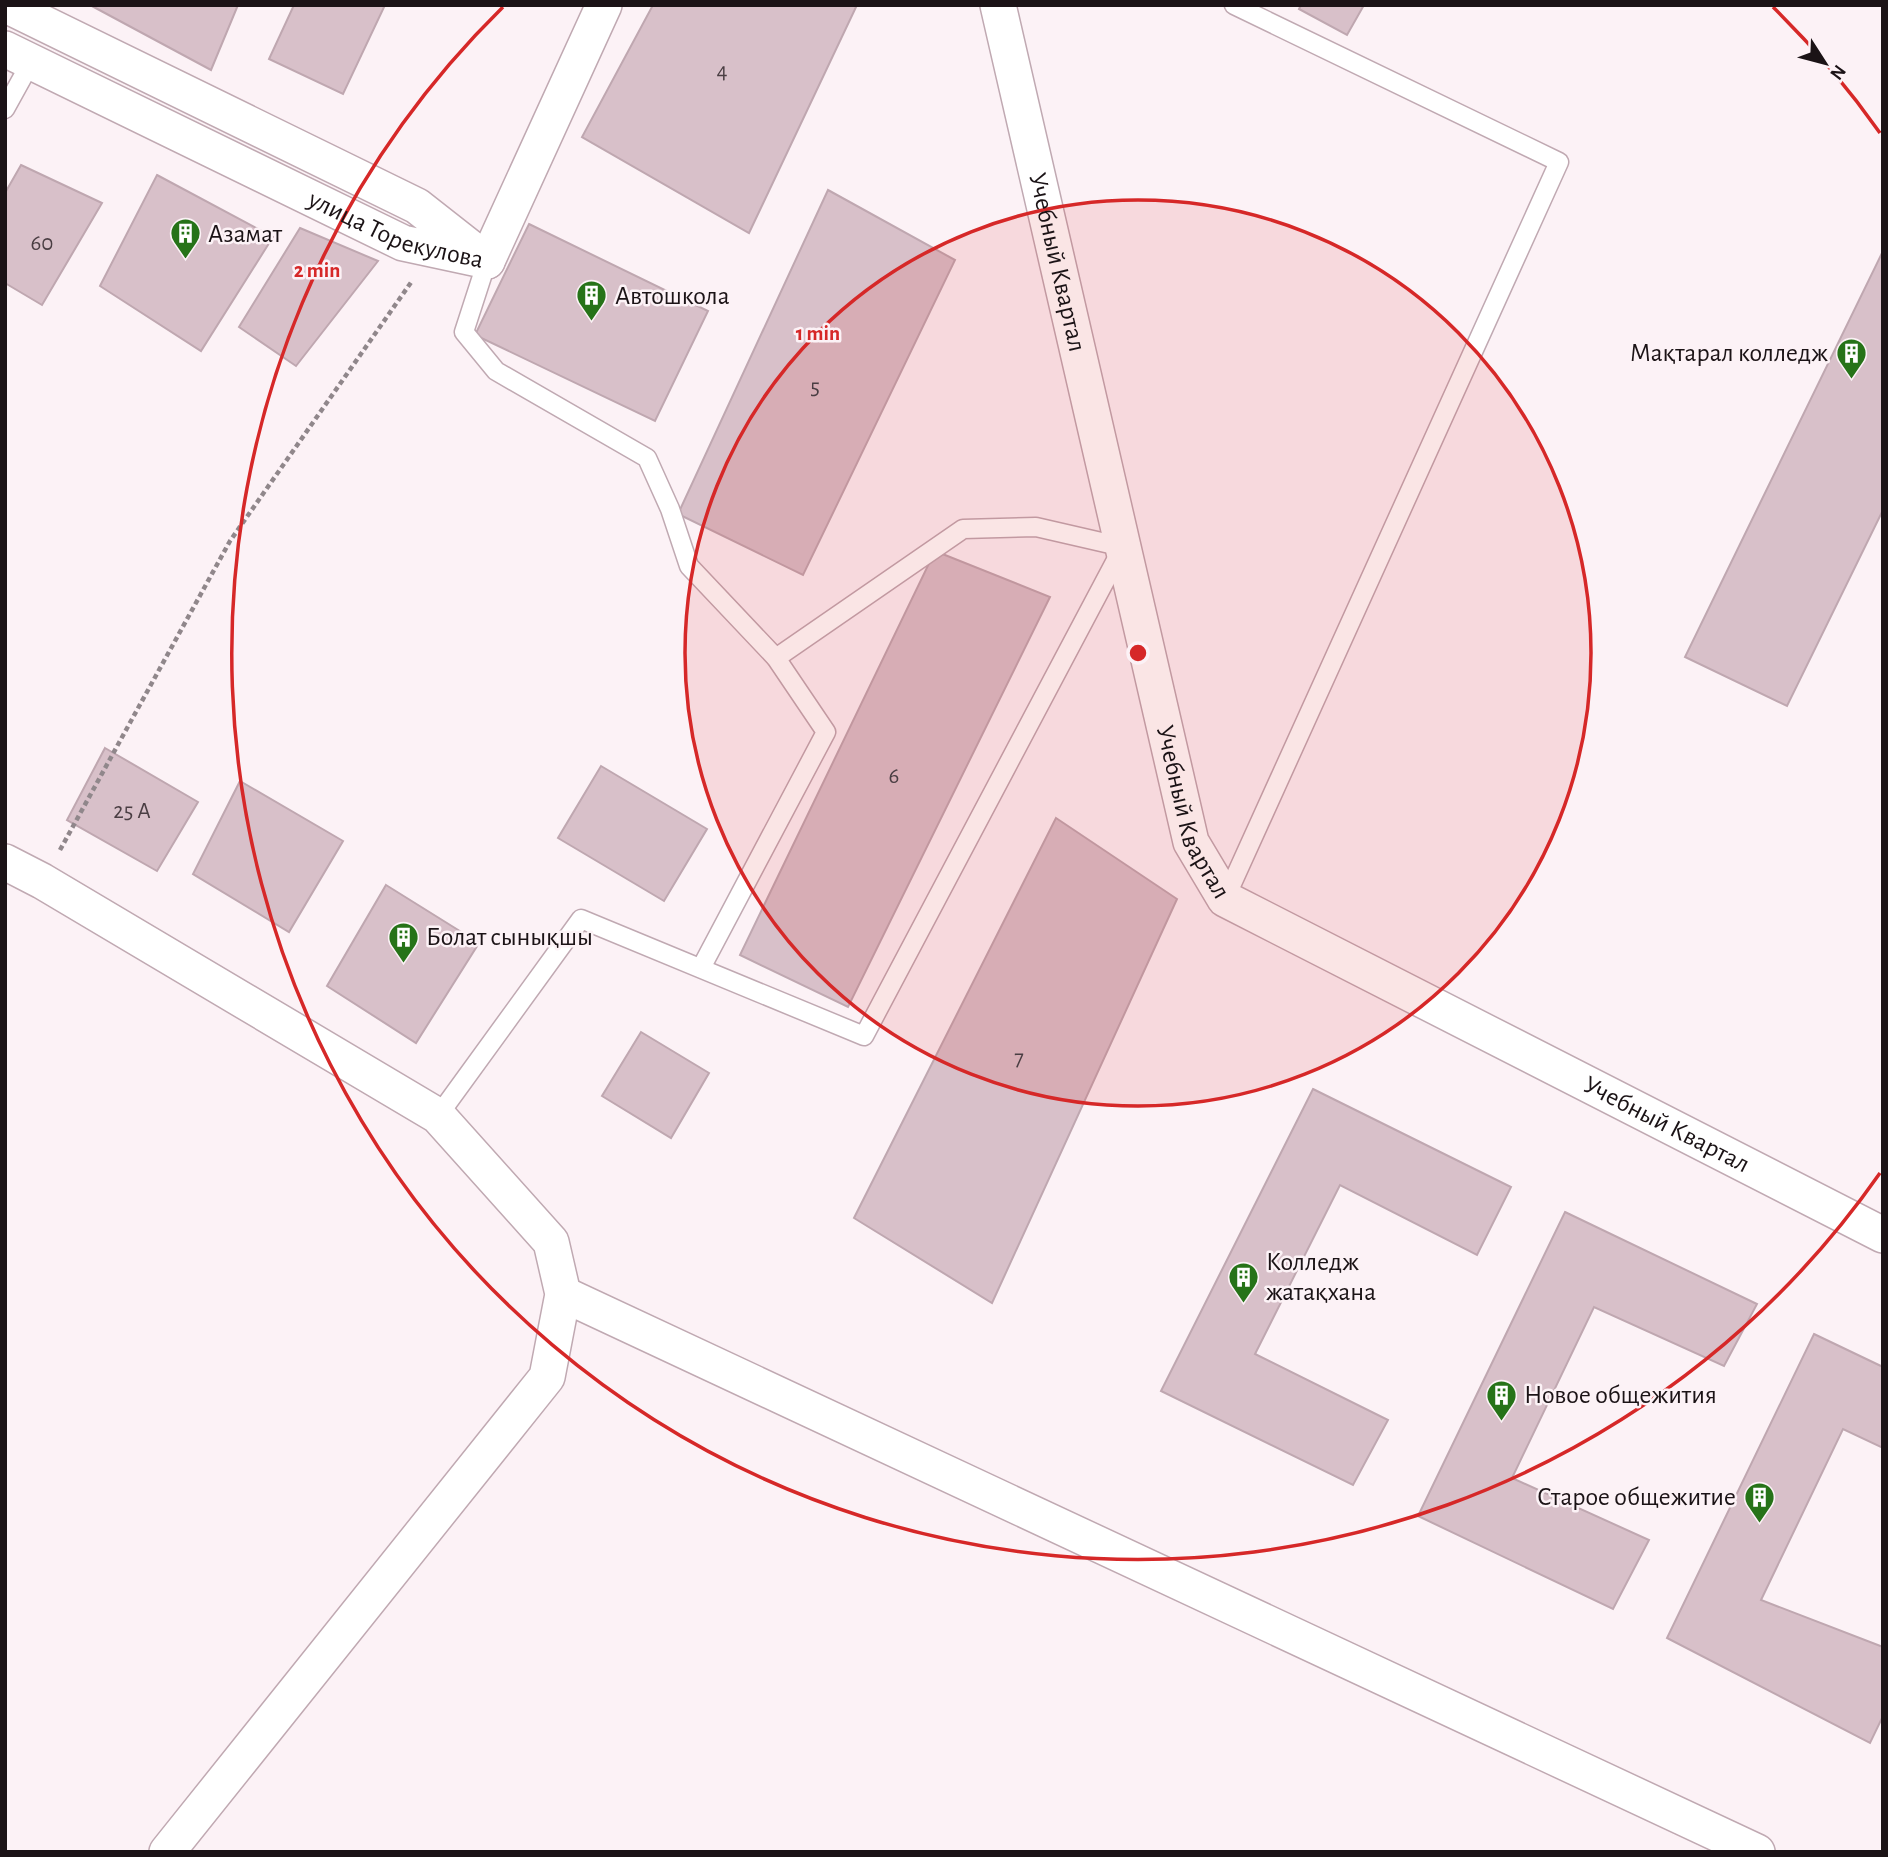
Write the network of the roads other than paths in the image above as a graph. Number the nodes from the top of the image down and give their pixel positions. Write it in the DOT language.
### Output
graph roads {
  1 [pos="6,5"];
  2 [pos="604,5"];
  3 [pos="998,5"];
  4 [pos="1234,5"];
  5 [pos="18,56"];
  6 [pos="5,110"];
  7 [pos="487,261"];
  8 [pos="1123,547"];
  9 [pos="776,658"];
  10 [pos="5,862"];
  11 [pos="1225,899"];
  12 [pos="701,968"];
  13 [pos="438,1116"];
  14 [pos="1883,1235"];
  15 [pos="563,1294"];
  16 [pos="167,1852"];
  17 [pos="1757,1852"];
  1 -- 7 [label="street, улица Торекулова"];
  2 -- 7 [label="street"];
  3 -- 8 [label="street, Учебный Квартал"];
  4 -- 11 [label="lane"];
  5 -- 6 [label="lane"];
  5 -- 7 [label="street, улица Торекулова"];
  7 -- 9 [label="lane"];
  8 -- 9 [label="lane"];
  8 -- 11 [label="street, Учебный Квартал"];
  8 -- 12 [label="lane"];
  9 -- 12 [label="lane"];
  10 -- 13 [label="street"];
  11 -- 14 [label="street, Учебный Квартал"];
  12 -- 13 [label="lane"];
  13 -- 15 [label="street"];
  15 -- 16 [label="street"];
  15 -- 17 [label="street"];
}
